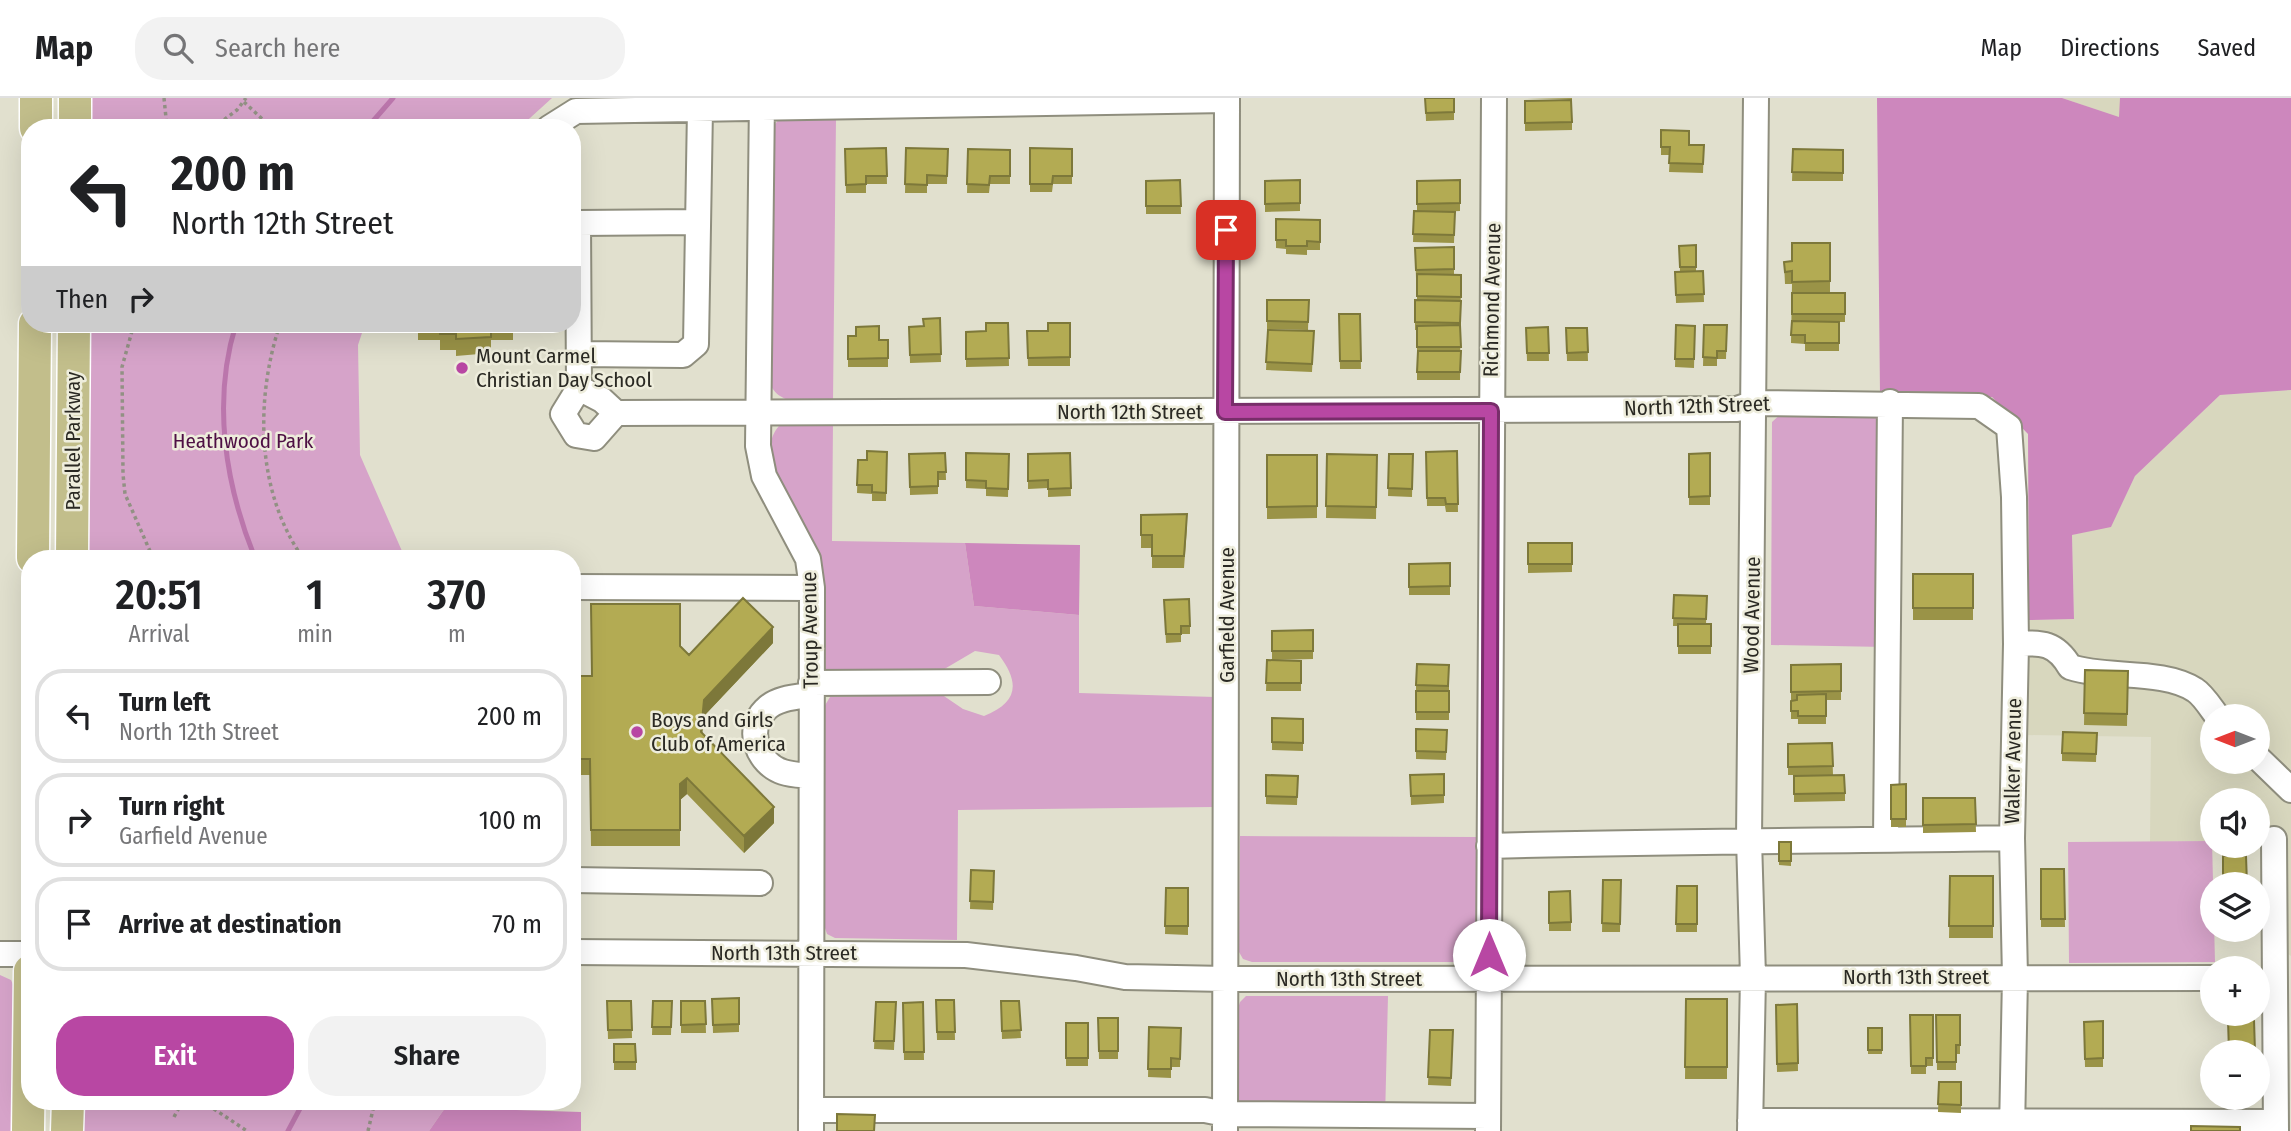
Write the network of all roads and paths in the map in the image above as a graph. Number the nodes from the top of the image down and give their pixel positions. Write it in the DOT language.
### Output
graph roads {
  1 [pos="36,98"];
  2 [pos="75,98"];
  3 [pos="164,98"];
  4 [pos="1493,98"];
  5 [pos="1756,98"];
  6 [pos="1227,99"];
  7 [pos="245,100"];
  8 [pos="762,103"];
  9 [pos="701,109"];
  10 [pos="36,119"];
  11 [pos="75,119"];
  12 [pos="166,119"];
  13 [pos="223,119"];
  14 [pos="263,119"];
  15 [pos="563,119"];
  16 [pos="698,222"];
  17 [pos="581,223"];
  18 [pos="35,333"];
  19 [pos="74,333"];
  20 [pos="131,333"];
  21 [pos="277,333"];
  22 [pos="578,333"];
  23 [pos="579,354"];
  24 [pos="579,388"];
  25 [pos="1890,402"];
  26 [pos="1754,403"];
  27 [pos="1979,406"];
  28 [pos="1491,411"];
  29 [pos="758,412"];
  30 [pos="1225,412"];
  31 [pos="617,413"];
  32 [pos="33,550"];
  33 [pos="72,550"];
  34 [pos="150,550"];
  35 [pos="297,550"];
  36 [pos="581,587"];
  37 [pos="812,588"];
  38 [pos="2016,644"];
  39 [pos="988,682"];
  40 [pos="811,689"];
  41 [pos="2207,704"];
  42 [pos="2270,770"];
  43 [pos="811,776"];
  44 [pos="2291,790"];
  45 [pos="2012,838"];
  46 [pos="1749,839"];
  47 [pos="2274,839"];
  48 [pos="1886,841"];
  49 [pos="1489,846"];
  50 [pos="581,880"];
  51 [pos="760,883"];
  52 [pos="581,952"];
  53 [pos="0,954"];
  54 [pos="21,954"];
  55 [pos="811,954"];
  56 [pos="2015,976"];
  57 [pos="1753,977"];
  58 [pos="2200,978"];
  59 [pos="2275,978"];
  60 [pos="1226,979"];
  61 [pos="1489,979"];
  62 [pos="28,1110"];
  63 [pos="68,1110"];
  64 [pos="178,1110"];
  65 [pos="216,1110"];
  66 [pos="373,1110"];
  67 [pos="174,1117"];
  68 [pos="811,1121"];
  69 [pos="1225,1123"];
  70 [pos="1488,1124"];
  71 [pos="2012,1125"];
  72 [pos="1750,1126"];
  73 [pos="1896,1126"];
  74 [pos="2147,1126"];
  75 [pos="2276,1126"];
  76 [pos="28,1131"];
  77 [pos="68,1131"];
  78 [pos="247,1131"];
  79 [pos="368,1131"];
  1 -- 10 [label="main road"];
  2 -- 11 [label="main road"];
  3 -- 12 [label="path"];
  4 -- 28 [label="street, Richmond Avenue"];
  5 -- 26 [label="street, Wood Avenue"];
  6 -- 8 [label="street"];
  6 -- 30 [label="street, Garfield Avenue"];
  7 -- 13 [label="path"];
  7 -- 14 [label="path"];
  8 -- 9 [label="street"];
  8 -- 29 [label="street, Troup Avenue"];
  9 -- 15 [label="street"];
  9 -- 16 [label="street"];
  16 -- 17 [label="street"];
  16 -- 23 [label="street"];
  18 -- 32 [label="main road, Parallel Parkway"];
  19 -- 33 [label="main road, Parallel Parkway"];
  20 -- 34 [label="path"];
  21 -- 35 [label="path"];
  22 -- 23 [label="street"];
  23 -- 24 [label="street"];
  24 -- 31 [label="street"];
  24 -- 31 [label="street"];
  25 -- 26 [label="street, North 12th Street"];
  25 -- 27 [label="street, North 12th Street"];
  25 -- 48 [label="street"];
  26 -- 28 [label="street, North 12th Street"];
  26 -- 46 [label="street, Wood Avenue"];
  27 -- 38 [label="street, Walker Avenue"];
  28 -- 30 [label="street, North 12th Street"];
  28 -- 49 [label="street, Richmond Avenue"];
  29 -- 30 [label="street, North 12th Street"];
  29 -- 31 [label="street, North 12th Street"];
  29 -- 37 [label="street, Troup Avenue"];
  30 -- 60 [label="street, Garfield Avenue"];
  36 -- 37 [label="street"];
  37 -- 40 [label="street, Troup Avenue"];
  38 -- 41 [label="street"];
  38 -- 45 [label="street, Walker Avenue"];
  39 -- 40 [label="street"];
  40 -- 43 [label="street, Troup Avenue"];
  40 -- 43 [label="street"];
  42 -- 44 [label="street"];
  43 -- 55 [label="street, Troup Avenue"];
  45 -- 48 [label="street"];
  45 -- 56 [label="street, Walker Avenue"];
  46 -- 48 [label="street"];
  46 -- 49 [label="street"];
  46 -- 57 [label="street, Wood Avenue"];
  47 -- 59 [label="street"];
  49 -- 61 [label="street, Richmond Avenue"];
  50 -- 51 [label="street"];
  52 -- 55 [label="street, North 13th Street"];
  53 -- 54 [label="street"];
  55 -- 60 [label="street, North 13th Street"];
  55 -- 68 [label="street, Troup Avenue"];
  56 -- 57 [label="street, North 13th Street"];
  56 -- 58 [label="street, North 13th Street"];
  56 -- 71 [label="street, Walker Avenue"];
  57 -- 61 [label="street, North 13th Street"];
  57 -- 72 [label="street, Wood Avenue"];
  59 -- 75 [label="street"];
  60 -- 61 [label="street, North 13th Street"];
  60 -- 69 [label="street, Garfield Avenue"];
  61 -- 70 [label="street, Richmond Avenue"];
  62 -- 76 [label="main road"];
  63 -- 77 [label="main road"];
  64 -- 67 [label="path"];
  65 -- 78 [label="path"];
  66 -- 79 [label="path"];
  68 -- 69 [label="street"];
  69 -- 70 [label="street"];
  71 -- 73 [label="street"];
  71 -- 74 [label="street"];
  72 -- 73 [label="street"];
  74 -- 75 [label="street"];
}
